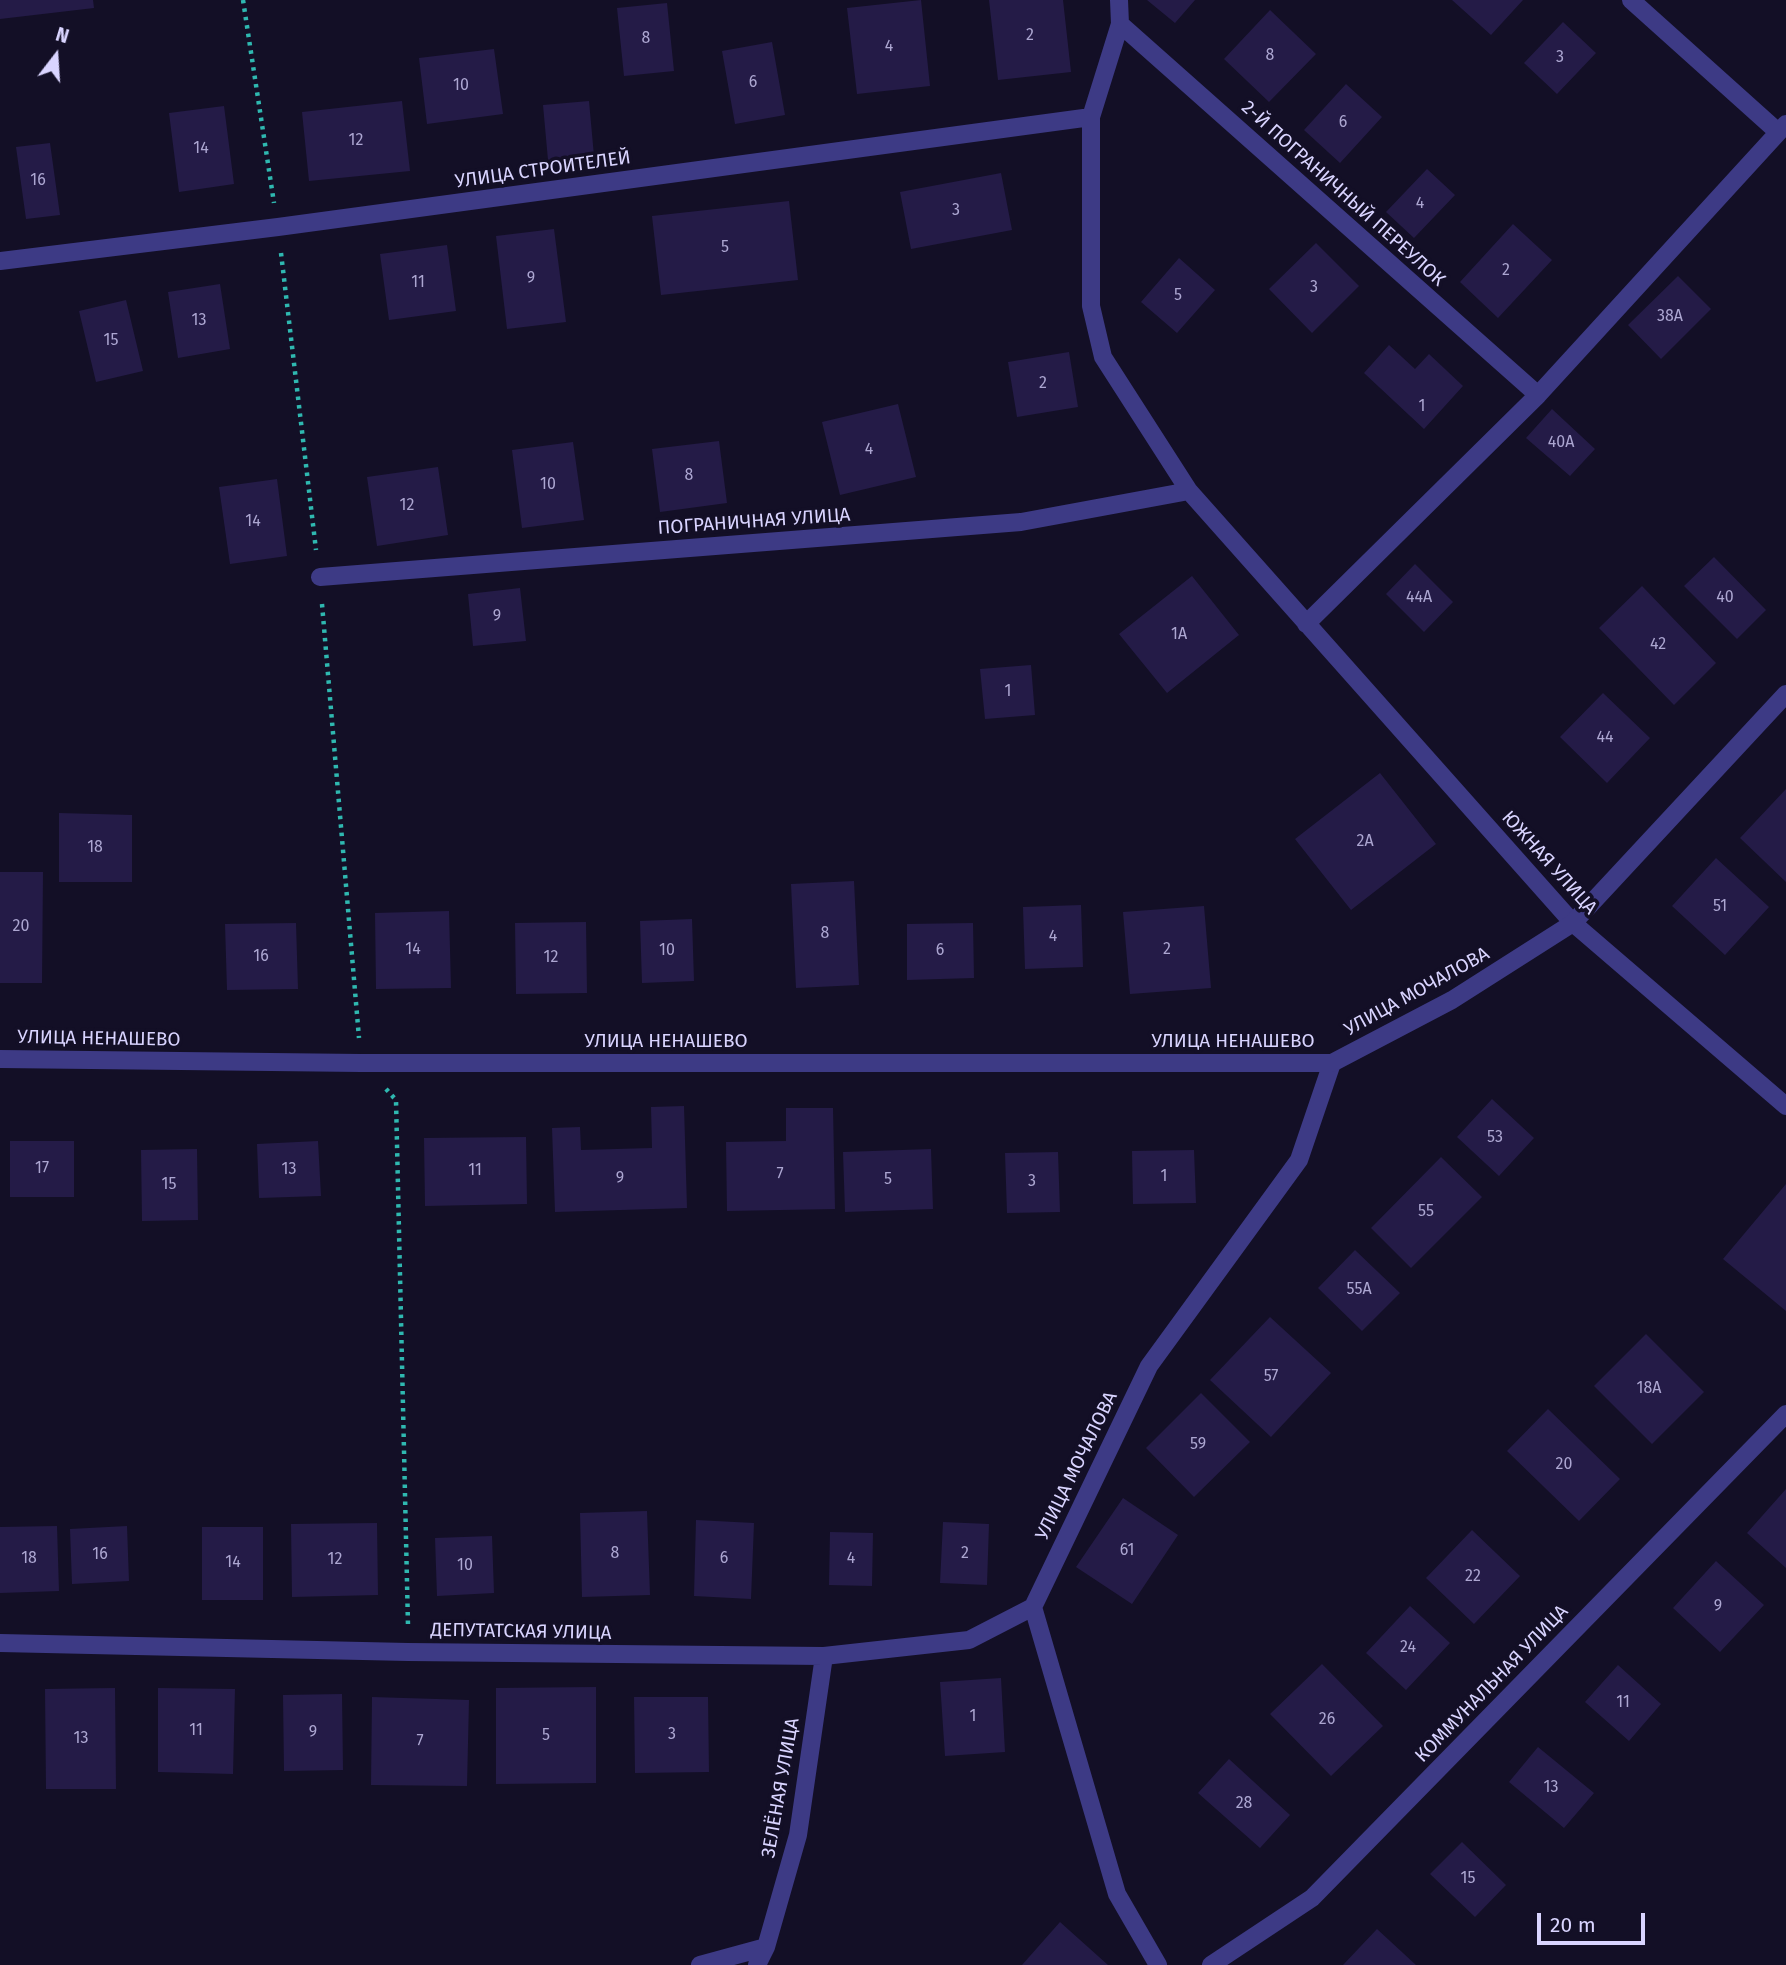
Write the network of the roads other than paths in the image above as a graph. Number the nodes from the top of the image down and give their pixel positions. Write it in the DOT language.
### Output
graph roads {
  1 [pos="1119,0"];
  2 [pos="1631,0"];
  3 [pos="1120,24"];
  4 [pos="1091,117"];
  5 [pos="1782,128"];
  6 [pos="0,261"];
  7 [pos="1538,396"];
  8 [pos="1189,491"];
  9 [pos="320,577"];
  10 [pos="1306,624"];
  11 [pos="1786,694"];
  12 [pos="1573,923"];
  13 [pos="0,1059"];
  14 [pos="1332,1063"];
  15 [pos="1786,1106"];
  16 [pos="1786,1414"];
  17 [pos="1033,1607"];
  18 [pos="0,1643"];
  19 [pos="824,1656"];
  20 [pos="765,1947"];
  21 [pos="700,1965"];
  22 [pos="757,1965"];
  23 [pos="1158,1965"];
  24 [pos="1211,1965"];
  1 -- 3 [label="street, ЮЖНАЯ УЛИЦА"];
  2 -- 5 [label="street"];
  3 -- 4 [label="street, ЮЖНАЯ УЛИЦА"];
  3 -- 7 [label="street, 2-Й ПОГРАНИЧНЫЙ ПЕРЕУЛОК"];
  4 -- 6 [label="street, УЛИЦА СТРОИТЕЛЕЙ"];
  4 -- 8 [label="street, ЮЖНАЯ УЛИЦА"];
  5 -- 7 [label="street"];
  7 -- 10 [label="street"];
  8 -- 9 [label="street, ПОГРАНИЧНАЯ УЛИЦА"];
  8 -- 10 [label="street, ЮЖНАЯ УЛИЦА"];
  10 -- 12 [label="street, ЮЖНАЯ УЛИЦА"];
  11 -- 12 [label="street, УЛИЦА МОЧАЛОВА"];
  12 -- 14 [label="street, УЛИЦА МОЧАЛОВА"];
  12 -- 15 [label="street, ЮЖНАЯ УЛИЦА"];
  13 -- 14 [label="street, УЛИЦА НЕНАШЕВО"];
  14 -- 17 [label="street, УЛИЦА МОЧАЛОВА"];
  16 -- 24 [label="street, КОММУНАЛЬНАЯ УЛИЦА"];
  17 -- 19 [label="street, ДЕПУТАТСКАЯ УЛИЦА"];
  17 -- 23 [label="street"];
  18 -- 19 [label="street, ДЕПУТАТСКАЯ УЛИЦА"];
  19 -- 20 [label="street, ЗЕЛЁНАЯ УЛИЦА"];
  20 -- 21 [label="street"];
  20 -- 22 [label="street, ЗЕЛЁНАЯ УЛИЦА"];
}
